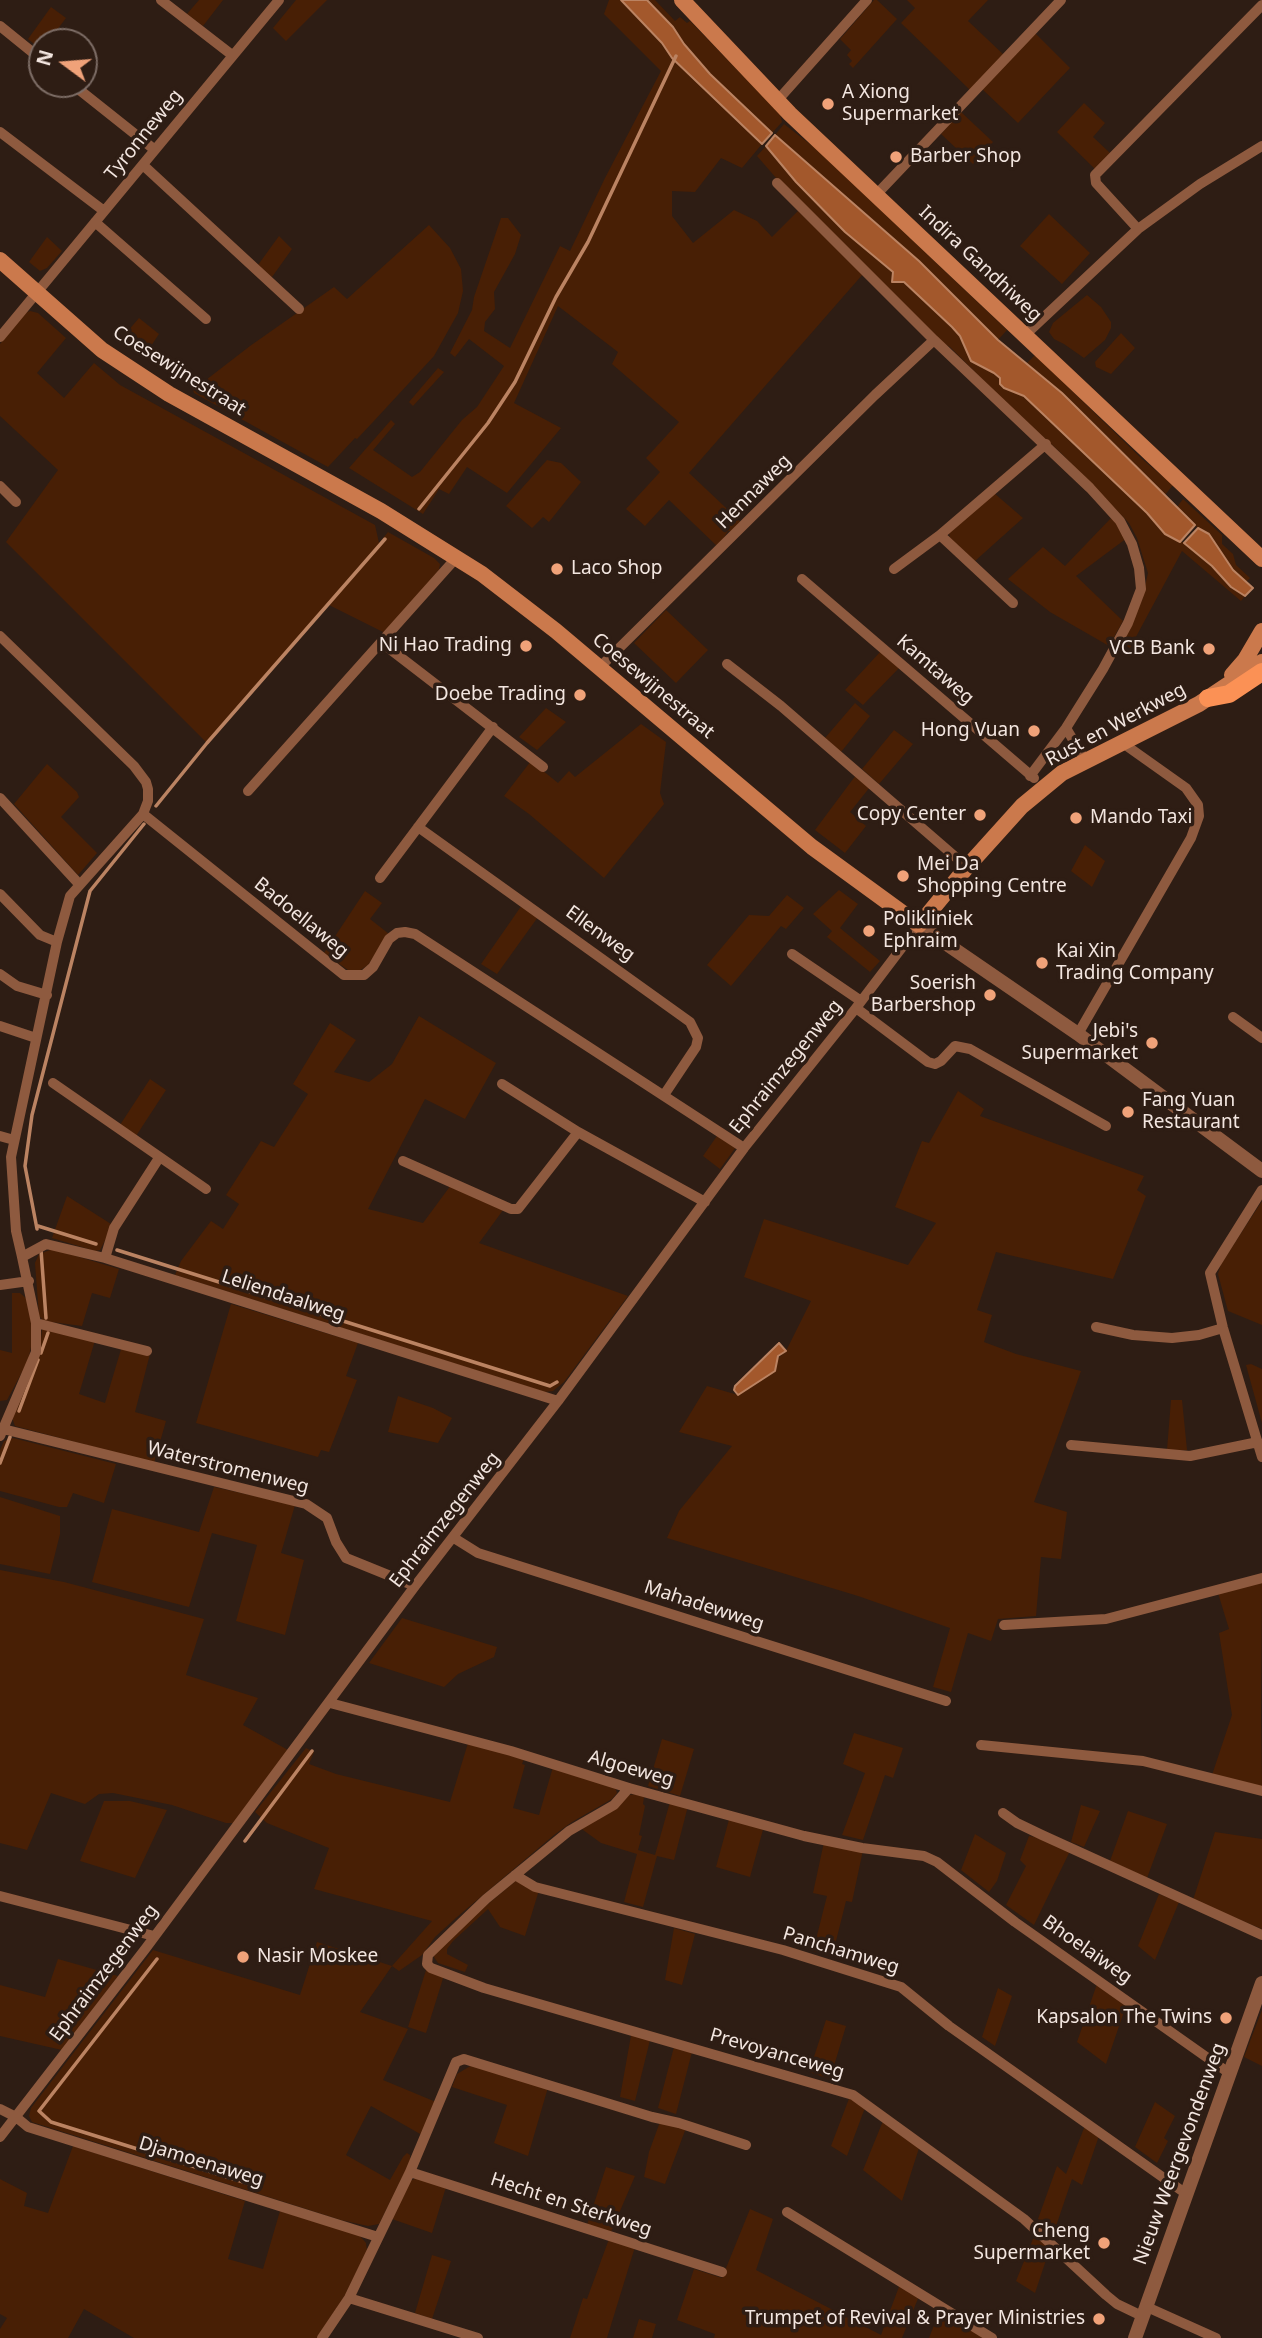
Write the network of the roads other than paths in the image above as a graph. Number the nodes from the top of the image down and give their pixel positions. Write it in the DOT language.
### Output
graph roads {
  1 [pos="161,0"];
  2 [pos="279,0"];
  3 [pos="867,0"];
  4 [pos="1061,0"];
  5 [pos="690,3"];
  6 [pos="1262,5"];
  7 [pos="0,26"];
  8 [pos="28,49"];
  9 [pos="232,55"];
  10 [pos="90,98"];
  11 [pos="777,102"];
  12 [pos="0,132"];
  13 [pos="1262,146"];
  14 [pos="155,150"];
  15 [pos="143,165"];
  16 [pos="777,183"];
  17 [pos="875,195"];
  18 [pos="104,211"];
  19 [pos="95,222"];
  20 [pos="1138,229"];
  21 [pos="0,260"];
  22 [pos="37,292"];
  23 [pos="299,309"];
  24 [pos="206,319"];
  25 [pos="1025,335"];
  26 [pos="0,337"];
  27 [pos="934,340"];
  28 [pos="1046,444"];
  29 [pos="0,486"];
  30 [pos="16,502"];
  31 [pos="940,535"];
  32 [pos="1258,556"];
  33 [pos="457,557"];
  34 [pos="894,569"];
  35 [pos="1262,573"];
  36 [pos="802,579"];
  37 [pos="1013,603"];
  38 [pos="1262,631"];
  39 [pos="0,636"];
  40 [pos="382,643"];
  41 [pos="1262,662"];
  42 [pos="727,664"];
  43 [pos="599,668"];
  44 [pos="1262,672"];
  45 [pos="1215,693"];
  46 [pos="493,727"];
  47 [pos="1066,728"];
  48 [pos="1124,744"];
  49 [pos="1085,761"];
  50 [pos="543,767"];
  51 [pos="1030,776"];
  52 [pos="1044,788"];
  53 [pos="248,791"];
  54 [pos="0,798"];
  55 [pos="143,814"];
  56 [pos="418,827"];
  57 [pos="967,867"];
  58 [pos="380,878"];
  59 [pos="79,884"];
  60 [pos="0,894"];
  61 [pos="919,925"];
  62 [pos="57,942"];
  63 [pos="792,954"];
  64 [pos="0,974"];
  65 [pos="47,995"];
  66 [pos="858,1005"];
  67 [pos="1233,1017"];
  68 [pos="0,1026"];
  69 [pos="1078,1034"];
  70 [pos="36,1038"];
  71 [pos="1262,1038"];
  72 [pos="54,1083"];
  73 [pos="502,1084"];
  74 [pos="664,1095"];
  75 [pos="1106,1126"];
  76 [pos="578,1132"];
  77 [pos="0,1136"];
  78 [pos="14,1140"];
  79 [pos="744,1148"];
  80 [pos="159,1158"];
  81 [pos="403,1161"];
  82 [pos="1262,1171"];
  83 [pos="206,1189"];
  84 [pos="1262,1190"];
  85 [pos="705,1202"];
  86 [pos="22,1257"];
  87 [pos="105,1258"];
  88 [pos="29,1281"];
  89 [pos="0,1285"];
  90 [pos="36,1323"];
  91 [pos="1096,1327"];
  92 [pos="1223,1328"];
  93 [pos="147,1351"];
  94 [pos="558,1401"];
  95 [pos="5,1408"];
  96 [pos="1,1432"];
  97 [pos="1258,1442"];
  98 [pos="1071,1445"];
  99 [pos="1262,1457"];
  100 [pos="454,1538"];
  101 [pos="1262,1578"];
  102 [pos="415,1586"];
  103 [pos="1004,1625"];
  104 [pos="946,1701"];
  105 [pos="330,1703"];
  106 [pos="981,1745"];
  107 [pos="629,1788"];
  108 [pos="1262,1791"];
  109 [pos="1003,1813"];
  110 [pos="924,1856"];
  111 [pos="515,1875"];
  112 [pos="0,1896"];
  113 [pos="1262,1935"];
  114 [pos="154,1936"];
  115 [pos="1262,1983"];
  116 [pos="1229,2073"];
  117 [pos="0,2109"];
  118 [pos="16,2117"];
  119 [pos="0,2137"];
  120 [pos="746,2145"];
  121 [pos="410,2172"];
  122 [pos="1185,2193"];
  123 [pos="787,2212"];
  124 [pos="378,2237"];
  125 [pos="722,2272"];
  126 [pos="349,2298"];
  127 [pos="1145,2311"];
  128 [pos="322,2338"];
  129 [pos="478,2338"];
  130 [pos="992,2338"];
  131 [pos="1135,2338"];
  132 [pos="1216,2338"];
  1 -- 9 [label="street"];
  2 -- 9 [label="street, Tyronneweg"];
  3 -- 11 [label="street"];
  4 -- 17 [label="street"];
  5 -- 11 [label="main road, Indira Gandhiweg"];
  6 -- 20 [label="street"];
  7 -- 8 [label="street"];
  9 -- 14 [label="street, Tyronneweg"];
  10 -- 14 [label="street"];
  11 -- 17 [label="main road, Indira Gandhiweg"];
  12 -- 18 [label="street"];
  13 -- 20 [label="street"];
  14 -- 15 [label="street, Tyronneweg"];
  15 -- 18 [label="street, Tyronneweg"];
  15 -- 23 [label="street"];
  16 -- 27 [label="street"];
  17 -- 25 [label="main road, Indira Gandhiweg"];
  18 -- 19 [label="street, Tyronneweg"];
  19 -- 22 [label="street, Tyronneweg"];
  19 -- 24 [label="street"];
  20 -- 25 [label="street"];
  21 -- 22 [label="main road, Coesewijnestraat"];
  22 -- 26 [label="street, Tyronneweg"];
  22 -- 33 [label="main road, Coesewijnestraat"];
  25 -- 32 [label="main road, Indira Gandhiweg"];
  27 -- 28 [label="street"];
  27 -- 43 [label="street, Hennaweg"];
  28 -- 31 [label="street"];
  28 -- 47 [label="street"];
  29 -- 30 [label="street"];
  31 -- 34 [label="street"];
  31 -- 37 [label="street"];
  32 -- 35 [label="main road, Indira Gandhiweg"];
  33 -- 40 [label="street"];
  33 -- 43 [label="main road, Coesewijnestraat"];
  36 -- 51 [label="street, Kamtaweg"];
  38 -- 45 [label="main road, Rust en Werkweg"];
  39 -- 55 [label="street"];
  40 -- 46 [label="street"];
  40 -- 53 [label="street"];
  41 -- 45 [label="main road, Rust en Werkweg"];
  42 -- 57 [label="street"];
  43 -- 61 [label="main road, Coesewijnestraat"];
  44 -- 45 [label="main road"];
  45 -- 48 [label="main road, Rust en Werkweg"];
  46 -- 50 [label="street"];
  46 -- 56 [label="street"];
  47 -- 49 [label="street"];
  47 -- 51 [label="street"];
  48 -- 49 [label="main road, Rust en Werkweg"];
  48 -- 69 [label="street"];
  49 -- 52 [label="main road, Rust en Werkweg"];
  51 -- 52 [label="street, Kamtaweg"];
  52 -- 57 [label="main road, Rust en Werkweg"];
  54 -- 59 [label="street"];
  55 -- 59 [label="street"];
  55 -- 74 [label="street, Badoellaweg"];
  56 -- 58 [label="street"];
  56 -- 74 [label="street, Ellenweg"];
  57 -- 61 [label="main road, Rust en Werkweg"];
  59 -- 62 [label="street"];
  60 -- 62 [label="street"];
  61 -- 66 [label="street, Ephraimzegenweg"];
  61 -- 69 [label="street, Coesewijnestraat"];
  62 -- 65 [label="street"];
  63 -- 66 [label="street"];
  64 -- 65 [label="street"];
  65 -- 70 [label="street"];
  66 -- 75 [label="street"];
  66 -- 79 [label="street, Ephraimzegenweg"];
  67 -- 71 [label="street"];
  68 -- 70 [label="street"];
  69 -- 82 [label="street, Coesewijnestraat"];
  70 -- 78 [label="street"];
  72 -- 80 [label="street"];
  73 -- 76 [label="street"];
  74 -- 79 [label="street, Badoellaweg"];
  76 -- 81 [label="street"];
  76 -- 85 [label="street"];
  77 -- 78 [label="street"];
  78 -- 86 [label="street"];
  79 -- 85 [label="street, Ephraimzegenweg"];
  80 -- 83 [label="street"];
  80 -- 87 [label="street"];
  84 -- 92 [label="street"];
  85 -- 94 [label="street, Ephraimzegenweg"];
  86 -- 87 [label="street, Leliendaalweg"];
  86 -- 88 [label="street"];
  87 -- 94 [label="street, Leliendaalweg"];
  88 -- 89 [label="street"];
  88 -- 90 [label="street"];
  90 -- 93 [label="street"];
  90 -- 95 [label="street"];
  91 -- 92 [label="street"];
  92 -- 97 [label="street"];
  94 -- 100 [label="street, Ephraimzegenweg"];
  95 -- 96 [label="street"];
  96 -- 102 [label="street, Waterstromenweg"];
  97 -- 98 [label="street"];
  97 -- 99 [label="street"];
  100 -- 102 [label="street, Ephraimzegenweg"];
  100 -- 104 [label="street, Mahadewweg"];
  101 -- 103 [label="street"];
  102 -- 105 [label="street, Ephraimzegenweg"];
  105 -- 107 [label="street, Algoeweg"];
  105 -- 114 [label="street, Ephraimzegenweg"];
  106 -- 108 [label="street"];
  107 -- 110 [label="street, Algoeweg"];
  107 -- 111 [label="street"];
  109 -- 113 [label="street"];
  110 -- 116 [label="street, Bhoelaiweg"];
  111 -- 122 [label="street, Panchamweg"];
  111 -- 127 [label="street, Prevoyanceweg"];
  112 -- 114 [label="street"];
  114 -- 118 [label="street, Ephraimzegenweg"];
  115 -- 116 [label="street, Nieuw Weergevondenweg"];
  116 -- 122 [label="street, Nieuw Weergevondenweg"];
  117 -- 118 [label="street, Djamoenaweg"];
  118 -- 119 [label="street, Ephraimzegenweg"];
  118 -- 124 [label="street, Djamoenaweg"];
  120 -- 121 [label="street"];
  121 -- 124 [label="street"];
  121 -- 125 [label="street, Hecht en Sterkweg"];
  122 -- 127 [label="street, Nieuw Weergevondenweg"];
  123 -- 130 [label="street"];
  124 -- 126 [label="street"];
  126 -- 128 [label="street"];
  126 -- 129 [label="street"];
  127 -- 131 [label="street, Nieuw Weergevondenweg"];
  127 -- 132 [label="street, Prevoyanceweg"];
}
